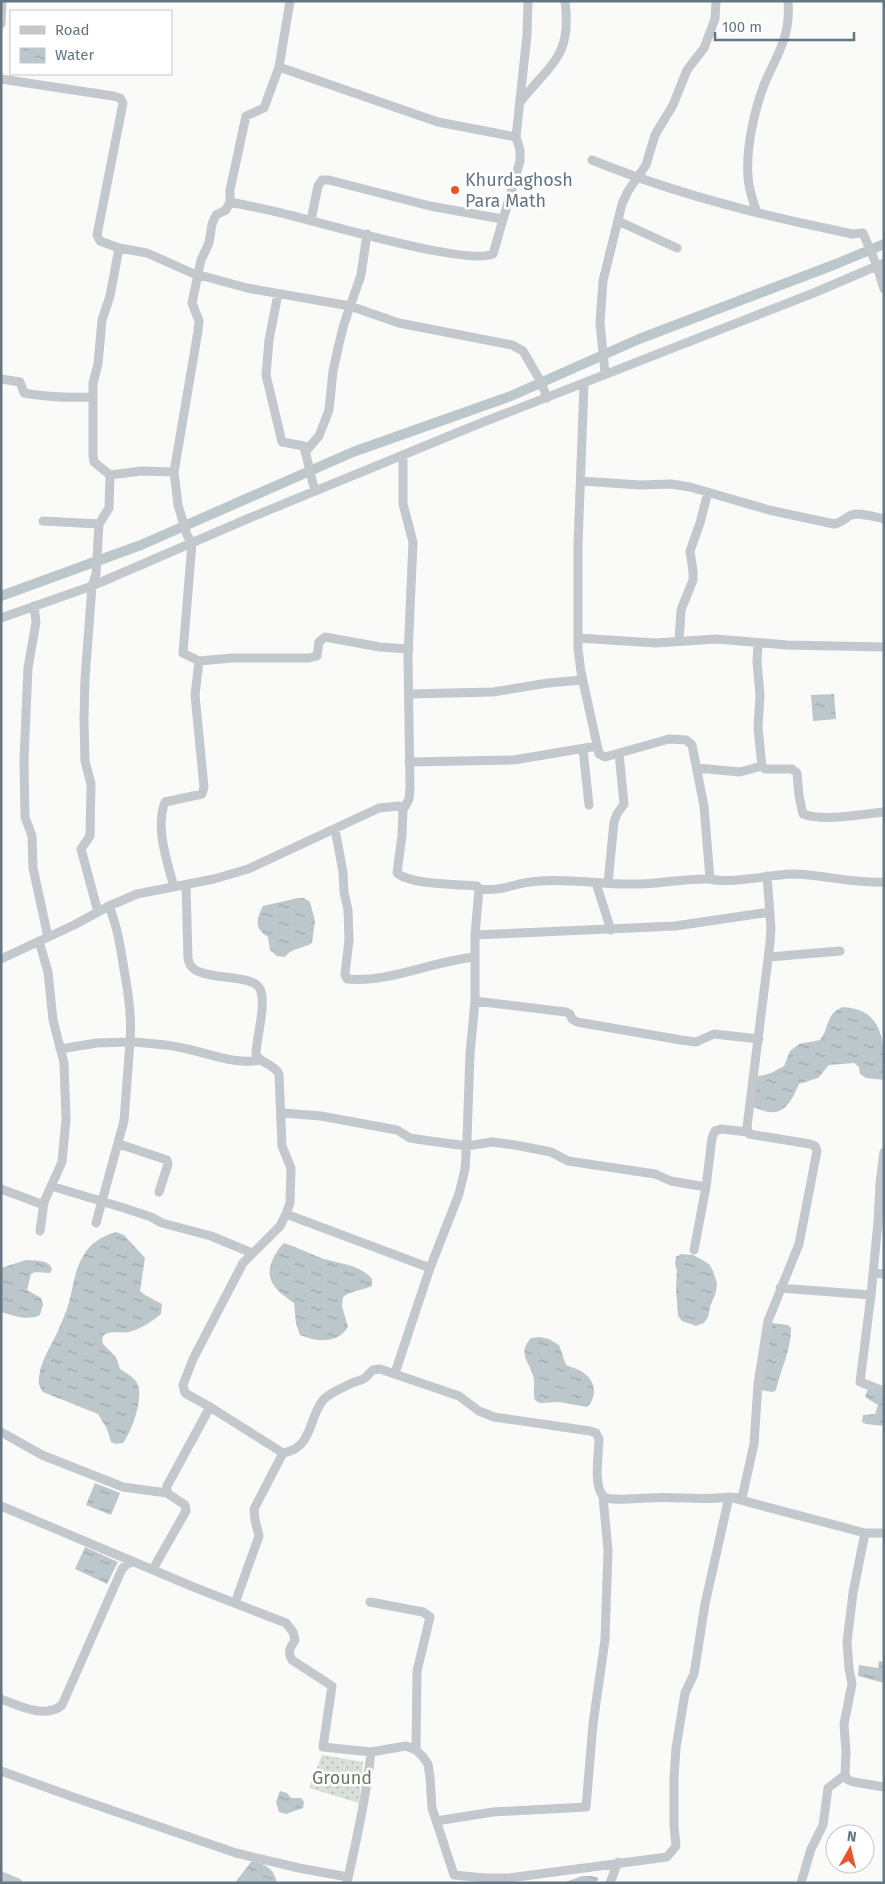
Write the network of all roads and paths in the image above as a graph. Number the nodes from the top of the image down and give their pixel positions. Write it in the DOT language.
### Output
graph roads {
  1 [pos="2,1"];
  2 [pos="290,1"];
  3 [pos="528,1"];
  4 [pos="565,1"];
  5 [pos="716,1"];
  6 [pos="788,1"];
  7 [pos="1,24"];
  8 [pos="279,67"];
  9 [pos="1,79"];
  10 [pos="521,101"];
  11 [pos="516,137"];
  12 [pos="592,160"];
  13 [pos="638,179"];
  14 [pos="230,202"];
  15 [pos="756,213"];
  16 [pos="502,219"];
  17 [pos="311,220"];
  18 [pos="618,221"];
  19 [pos="367,234"];
  20 [pos="119,248"];
  21 [pos="677,248"];
  22 [pos="878,262"];
  23 [pos="199,275"];
  24 [pos="884,289"];
  25 [pos="278,294"];
  26 [pos="350,306"];
  27 [pos="604,373"];
  28 [pos="1,379"];
  29 [pos="584,384"];
  30 [pos="93,397"];
  31 [pos="548,398"];
  32 [pos="305,452"];
  33 [pos="403,455"];
  34 [pos="174,472"];
  35 [pos="110,475"];
  36 [pos="581,481"];
  37 [pos="315,487"];
  38 [pos="708,492"];
  39 [pos="884,519"];
  40 [pos="43,521"];
  41 [pos="99,524"];
  42 [pos="189,539"];
  43 [pos="92,586"];
  44 [pos="34,606"];
  45 [pos="1,618"];
  46 [pos="578,638"];
  47 [pos="679,641"];
  48 [pos="758,643"];
  49 [pos="884,647"];
  50 [pos="409,648"];
  51 [pos="199,661"];
  52 [pos="583,680"];
  53 [pos="409,694"];
  54 [pos="597,746"];
  55 [pos="582,749"];
  56 [pos="619,754"];
  57 [pos="409,762"];
  58 [pos="762,766"];
  59 [pos="697,768"];
  60 [pos="884,804"];
  61 [pos="589,805"];
  62 [pos="403,810"];
  63 [pos="883,812"];
  64 [pos="335,829"];
  65 [pos="767,876"];
  66 [pos="710,879"];
  67 [pos="884,882"];
  68 [pos="596,883"];
  69 [pos="608,883"];
  70 [pos="186,885"];
  71 [pos="174,887"];
  72 [pos="479,888"];
  73 [pos="110,906"];
  74 [pos="98,912"];
  75 [pos="770,912"];
  76 [pos="612,930"];
  77 [pos="475,935"];
  78 [pos="48,937"];
  79 [pos="39,941"];
  80 [pos="840,951"];
  81 [pos="475,957"];
  82 [pos="769,957"];
  83 [pos="1,959"];
  84 [pos="475,1001"];
  85 [pos="759,1039"];
  86 [pos="130,1042"];
  87 [pos="60,1049"];
  88 [pos="260,1060"];
  89 [pos="282,1113"];
  90 [pos="748,1132"];
  91 [pos="119,1144"];
  92 [pos="467,1146"];
  93 [pos="884,1152"];
  94 [pos="51,1186"];
  95 [pos="706,1187"];
  96 [pos="1,1189"];
  97 [pos="159,1192"];
  98 [pos="103,1202"];
  99 [pos="44,1206"];
  100 [pos="286,1214"];
  101 [pos="96,1223"];
  102 [pos="40,1231"];
  103 [pos="694,1250"];
  104 [pos="252,1253"];
  105 [pos="430,1268"];
  106 [pos="873,1273"];
  107 [pos="884,1274"];
  108 [pos="780,1288"];
  109 [pos="871,1295"];
  110 [pos="395,1373"];
  111 [pos="884,1391"];
  112 [pos="210,1407"];
  113 [pos="1,1432"];
  114 [pos="283,1453"];
  115 [pos="167,1493"];
  116 [pos="729,1496"];
  117 [pos="603,1497"];
  118 [pos="1,1506"];
  119 [pos="865,1533"];
  120 [pos="884,1533"];
  121 [pos="134,1562"];
  122 [pos="153,1569"];
  123 [pos="370,1602"];
  124 [pos="235,1603"];
  125 [pos="1,1699"];
  126 [pos="416,1750"];
  127 [pos="371,1752"];
  128 [pos="1,1771"];
  129 [pos="845,1776"];
  130 [pos="884,1786"];
  131 [pos="436,1821"];
  132 [pos="618,1862"];
  133 [pos="1,1876"];
  134 [pos="347,1880"];
  135 [pos="487,1880"];
  136 [pos="18,1883"];
  137 [pos="610,1883"];
  138 [pos="801,1883"];
  1 -- 7 [label="street"];
  2 -- 8 [label="street"];
  3 -- 10 [label="street"];
  4 -- 10 [label="street"];
  5 -- 13 [label="street"];
  6 -- 15 [label="street"];
  8 -- 11 [label="street"];
  8 -- 14 [label="street"];
  9 -- 20 [label="street"];
  10 -- 11 [label="street"];
  11 -- 16 [label="street"];
  12 -- 13 [label="street"];
  13 -- 15 [label="street"];
  13 -- 18 [label="street"];
  14 -- 17 [label="street"];
  14 -- 23 [label="street"];
  15 -- 22 [label="street"];
  16 -- 17 [label="street"];
  16 -- 19 [label="street"];
  17 -- 19 [label="street"];
  18 -- 21 [label="street"];
  18 -- 27 [label="street"];
  19 -- 26 [label="street"];
  20 -- 23 [label="street"];
  20 -- 30 [label="street"];
  22 -- 24 [label="street"];
  22 -- 27 [label="street"];
  23 -- 25 [label="street"];
  23 -- 34 [label="street"];
  25 -- 26 [label="street"];
  25 -- 32 [label="street"];
  26 -- 31 [label="street"];
  26 -- 32 [label="street"];
  27 -- 29 [label="street"];
  28 -- 30 [label="street"];
  29 -- 31 [label="street"];
  29 -- 36 [label="street"];
  30 -- 35 [label="street"];
  31 -- 33 [label="street"];
  32 -- 37 [label="street"];
  33 -- 37 [label="street"];
  33 -- 50 [label="street"];
  34 -- 35 [label="street"];
  34 -- 42 [label="street"];
  35 -- 41 [label="street"];
  36 -- 38 [label="street"];
  36 -- 46 [label="street"];
  37 -- 42 [label="street"];
  38 -- 39 [label="street"];
  38 -- 47 [label="street"];
  40 -- 41 [label="street"];
  41 -- 43 [label="street"];
  42 -- 43 [label="street"];
  42 -- 51 [label="street"];
  43 -- 44 [label="street"];
  43 -- 74 [label="street"];
  44 -- 45 [label="street"];
  44 -- 78 [label="street"];
  46 -- 47 [label="street"];
  46 -- 52 [label="street"];
  47 -- 48 [label="street"];
  48 -- 49 [label="street"];
  48 -- 58 [label="street"];
  50 -- 51 [label="street"];
  50 -- 53 [label="street"];
  51 -- 71 [label="street"];
  52 -- 53 [label="street"];
  52 -- 54 [label="street"];
  53 -- 57 [label="street"];
  54 -- 55 [label="street"];
  54 -- 56 [label="street"];
  55 -- 57 [label="street"];
  55 -- 61 [label="street"];
  56 -- 59 [label="street"];
  56 -- 69 [label="street"];
  57 -- 62 [label="street"];
  58 -- 59 [label="street"];
  58 -- 63 [label="street"];
  59 -- 66 [label="street"];
  60 -- 63 [label="street"];
  62 -- 64 [label="street"];
  62 -- 72 [label="street"];
  64 -- 70 [label="street"];
  64 -- 81 [label="street"];
  65 -- 66 [label="street"];
  65 -- 67 [label="street"];
  65 -- 75 [label="street"];
  66 -- 69 [label="street"];
  68 -- 69 [label="street"];
  68 -- 72 [label="street"];
  68 -- 76 [label="street"];
  70 -- 71 [label="street"];
  70 -- 88 [label="street"];
  71 -- 73 [label="street"];
  72 -- 77 [label="street"];
  73 -- 74 [label="street"];
  73 -- 86 [label="street"];
  74 -- 78 [label="street"];
  75 -- 76 [label="street"];
  75 -- 82 [label="street"];
  76 -- 77 [label="street"];
  77 -- 81 [label="street"];
  78 -- 79 [label="street"];
  79 -- 83 [label="street"];
  79 -- 87 [label="street"];
  80 -- 82 [label="street"];
  81 -- 84 [label="street"];
  82 -- 85 [label="street"];
  84 -- 85 [label="street"];
  84 -- 92 [label="street"];
  85 -- 90 [label="street"];
  86 -- 87 [label="street"];
  86 -- 88 [label="street"];
  86 -- 91 [label="street"];
  87 -- 94 [label="street"];
  88 -- 89 [label="street"];
  89 -- 92 [label="street"];
  89 -- 100 [label="street"];
  90 -- 95 [label="street"];
  90 -- 108 [label="street"];
  91 -- 97 [label="street"];
  91 -- 98 [label="street"];
  92 -- 95 [label="street"];
  92 -- 105 [label="street"];
  93 -- 106 [label="street"];
  94 -- 98 [label="street"];
  94 -- 99 [label="street"];
  95 -- 103 [label="street"];
  96 -- 99 [label="street"];
  98 -- 101 [label="street"];
  98 -- 104 [label="street"];
  99 -- 102 [label="street"];
  100 -- 104 [label="street"];
  100 -- 105 [label="street"];
  104 -- 112 [label="street"];
  105 -- 110 [label="street"];
  106 -- 107 [label="street"];
  106 -- 109 [label="street"];
  108 -- 109 [label="street"];
  108 -- 116 [label="street"];
  109 -- 111 [label="street"];
  110 -- 114 [label="street"];
  110 -- 117 [label="street"];
  112 -- 114 [label="street"];
  112 -- 115 [label="street"];
  113 -- 115 [label="street"];
  114 -- 124 [label="street"];
  115 -- 122 [label="street"];
  116 -- 117 [label="street"];
  116 -- 119 [label="street"];
  116 -- 132 [label="street"];
  117 -- 131 [label="street"];
  118 -- 121 [label="street"];
  119 -- 120 [label="street"];
  119 -- 129 [label="street"];
  121 -- 122 [label="street"];
  121 -- 125 [label="street"];
  122 -- 124 [label="street"];
  123 -- 126 [label="street"];
  124 -- 127 [label="street"];
  126 -- 127 [label="street"];
  126 -- 131 [label="street"];
  127 -- 134 [label="street"];
  128 -- 134 [label="street"];
  129 -- 130 [label="street"];
  129 -- 138 [label="street"];
  131 -- 135 [label="street"];
  132 -- 135 [label="street"];
  132 -- 137 [label="street"];
  133 -- 136 [label="street"];
}
